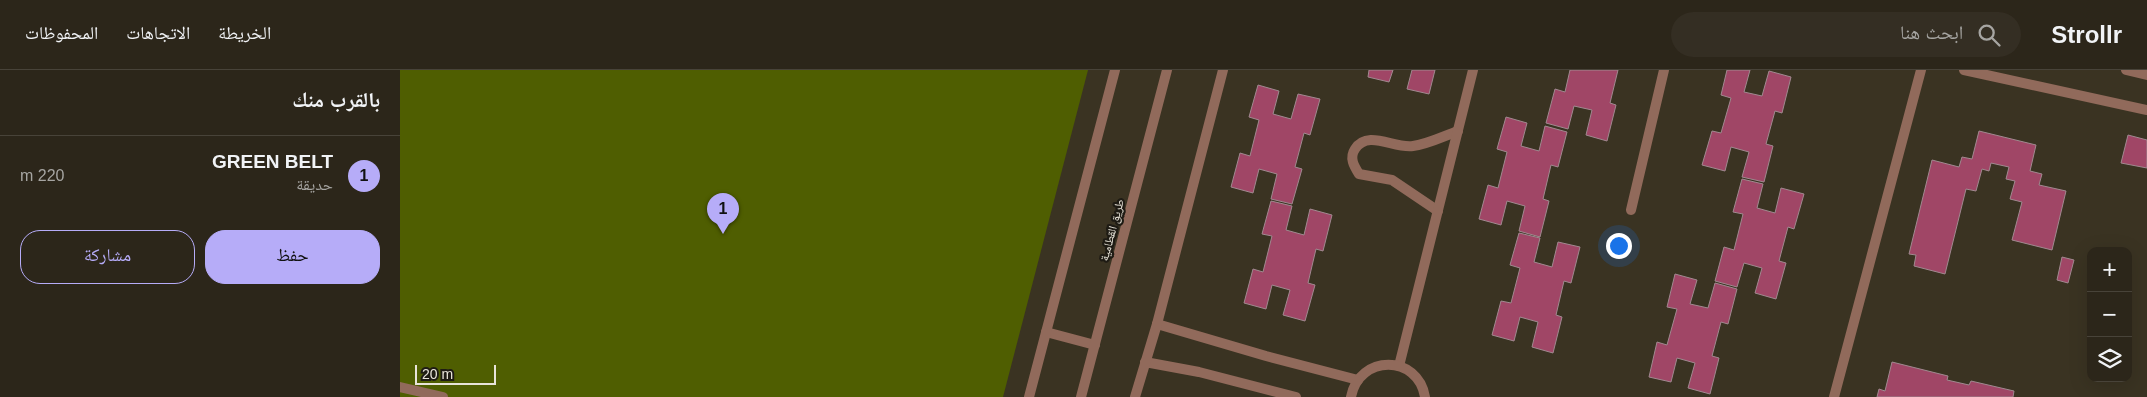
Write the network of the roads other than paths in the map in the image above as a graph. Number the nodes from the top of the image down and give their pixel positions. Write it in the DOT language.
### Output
graph roads {
  1 [pos="1115,70"];
  2 [pos="1167,70"];
  3 [pos="1223,70"];
  4 [pos="1473,70"];
  5 [pos="1664,70"];
  6 [pos="1921,70"];
  7 [pos="1964,70"];
  8 [pos="2126,70"];
  9 [pos="2147,75"];
  10 [pos="2147,110"];
  11 [pos="1458,131"];
  12 [pos="1631,210"];
  13 [pos="1438,211"];
  14 [pos="1157,324"];
  15 [pos="1046,332"];
  16 [pos="1095,346"];
  17 [pos="1145,362"];
  18 [pos="1399,366"];
  19 [pos="1358,380"];
  20 [pos="400,387"];
  21 [pos="1427,396"];
  22 [pos="443,397"];
  23 [pos="1030,397"];
  24 [pos="1081,397"];
  25 [pos="1135,397"];
  26 [pos="1296,397"];
  27 [pos="1351,397"];
  28 [pos="1834,397"];
  1 -- 15 [label="street"];
  2 -- 16 [label="street, طريق القطامية"];
  3 -- 14 [label="street"];
  4 -- 11 [label="street"];
  5 -- 12 [label="street"];
  6 -- 28 [label="street"];
  7 -- 10 [label="street"];
  8 -- 9 [label="street"];
  11 -- 13 [label="street"];
  11 -- 13 [label="street"];
  13 -- 18 [label="street"];
  14 -- 17 [label="street"];
  14 -- 19 [label="street"];
  15 -- 16 [label="street"];
  15 -- 23 [label="street"];
  16 -- 24 [label="street, طريق القطامية"];
  17 -- 25 [label="street"];
  17 -- 26 [label="street"];
  18 -- 19 [label="street"];
  18 -- 21 [label="street"];
  19 -- 27 [label="street"];
  20 -- 22 [label="street"];
}
